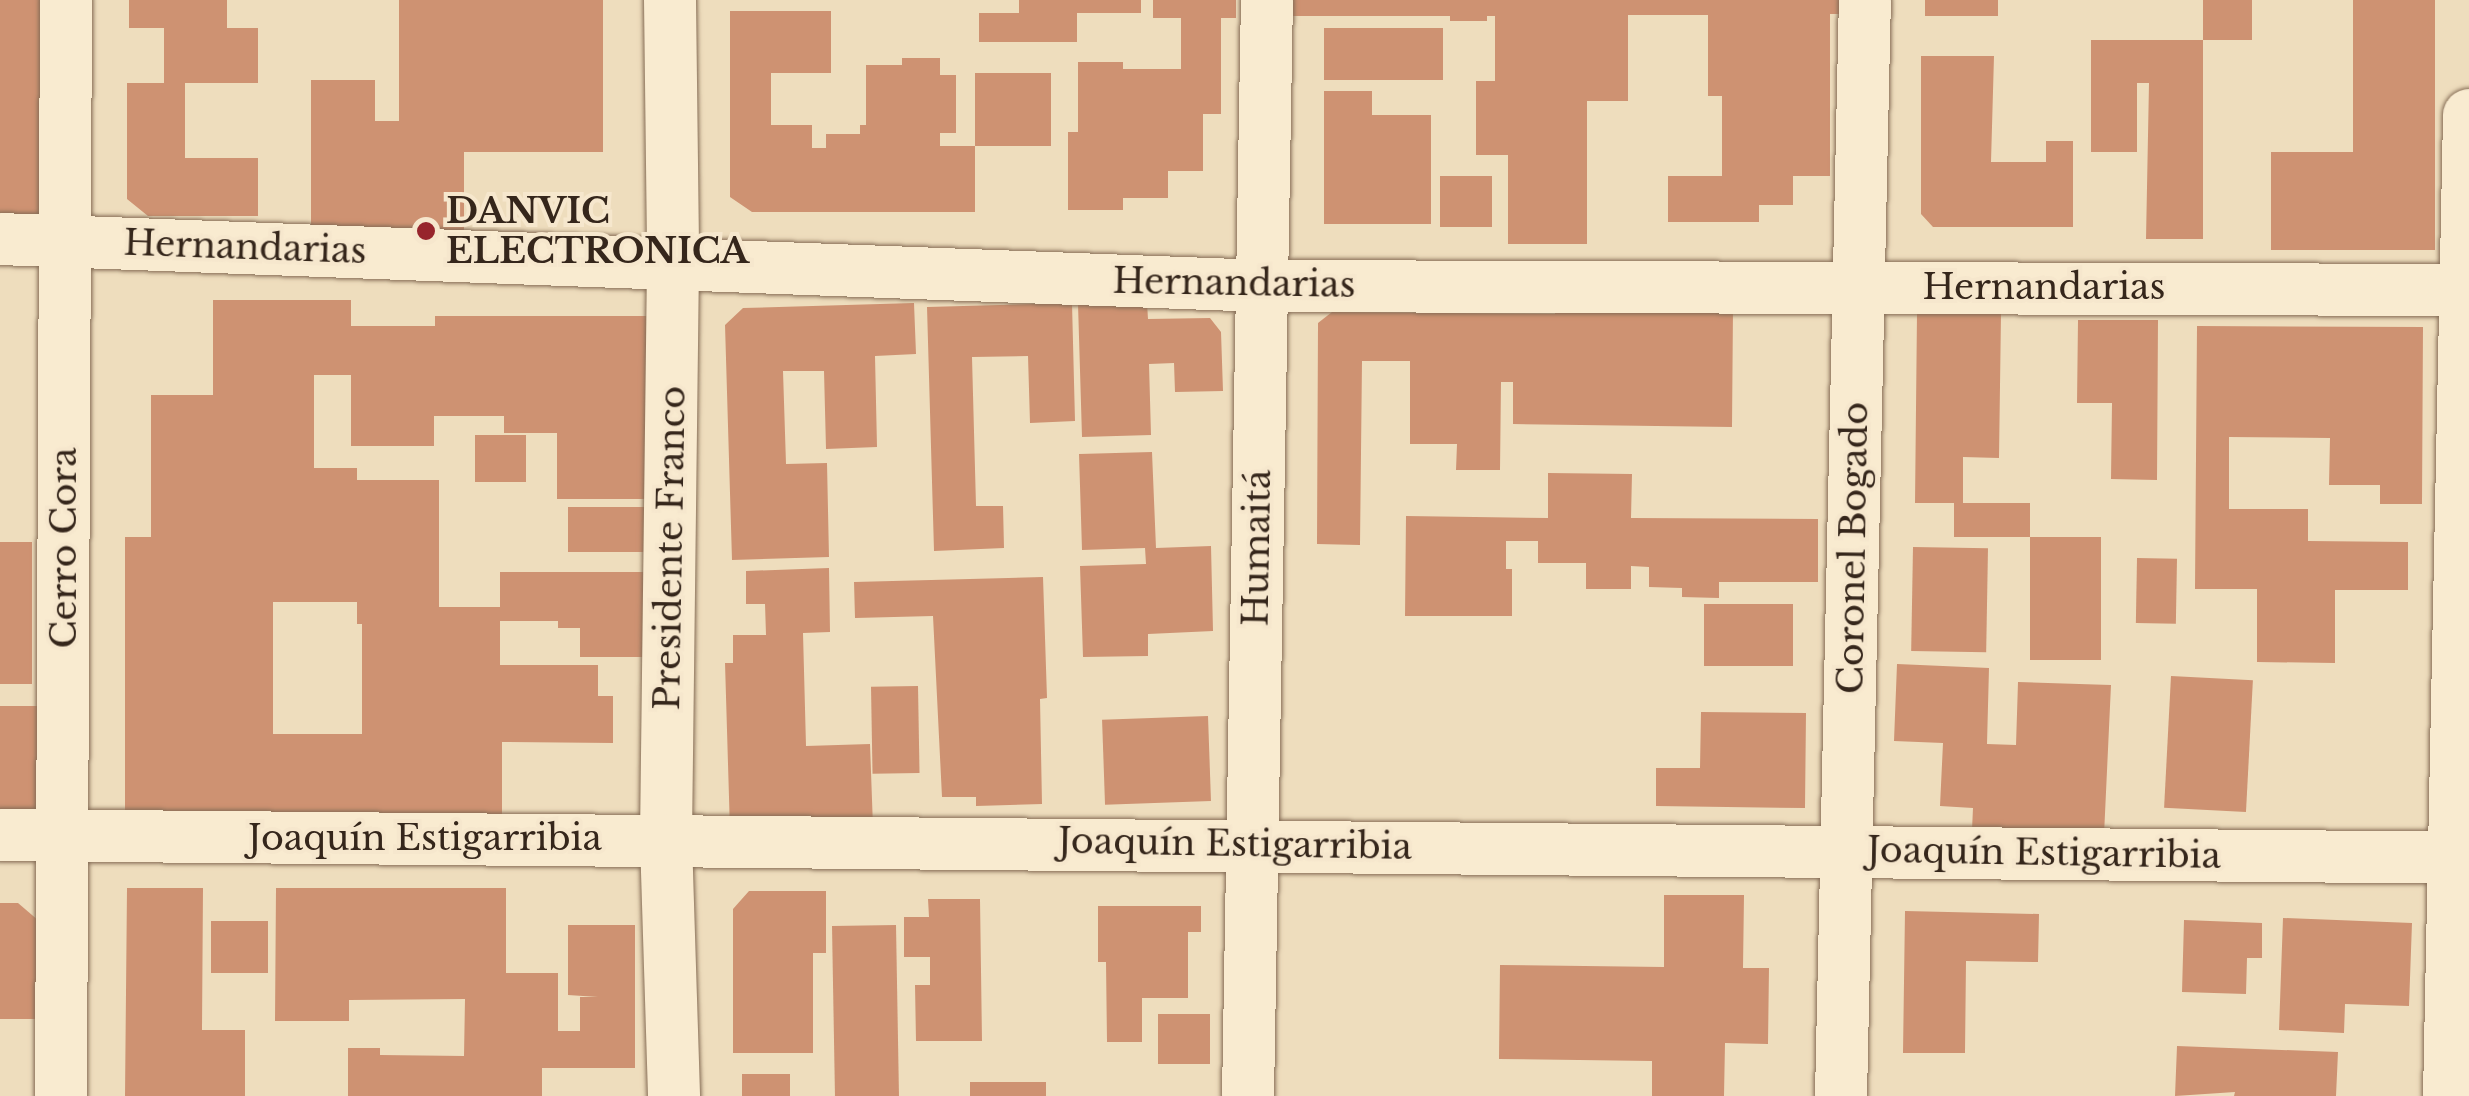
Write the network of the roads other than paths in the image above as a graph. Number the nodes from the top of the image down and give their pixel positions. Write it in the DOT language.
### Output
graph roads {
  1 [pos="66,0"];
  2 [pos="670,0"];
  3 [pos="1267,0"];
  4 [pos="1865,0"];
  5 [pos="2469,116"];
  6 [pos="0,239"];
  7 [pos="65,240"];
  8 [pos="673,264"];
  9 [pos="1262,286"];
  10 [pos="1859,286"];
  11 [pos="2466,290"];
  12 [pos="0,835"];
  13 [pos="62,836"];
  14 [pos="666,840"];
  15 [pos="1252,844"];
  16 [pos="1846,851"];
  17 [pos="2462,858"];
  18 [pos="61,1096"];
  19 [pos="674,1096"];
  20 [pos="1248,1096"];
  21 [pos="1841,1096"];
  22 [pos="2449,1096"];
  1 -- 7 [label="street, Cerro Cora"];
  2 -- 8 [label="street, Presidente Franco"];
  3 -- 9 [label="street, Humaitá"];
  4 -- 10 [label="street, Coronel Bogado"];
  5 -- 11 [label="street"];
  6 -- 7 [label="street, Hernandarias"];
  7 -- 8 [label="street, Hernandarias"];
  7 -- 13 [label="street, Cerro Cora"];
  8 -- 9 [label="street, Hernandarias"];
  8 -- 14 [label="street, Presidente Franco"];
  9 -- 10 [label="street, Hernandarias"];
  9 -- 15 [label="street, Humaitá"];
  10 -- 11 [label="street, Hernandarias"];
  10 -- 16 [label="street, Coronel Bogado"];
  11 -- 17 [label="street"];
  12 -- 13 [label="street, Joaquín Estigarribia"];
  13 -- 14 [label="street, Joaquín Estigarribia"];
  13 -- 18 [label="street, Cerro Cora"];
  14 -- 15 [label="street, Joaquín Estigarribia"];
  14 -- 19 [label="street, Presidente Franco"];
  15 -- 16 [label="street, Joaquín Estigarribia"];
  15 -- 20 [label="street, Humaitá"];
  16 -- 17 [label="street, Joaquín Estigarribia"];
  16 -- 21 [label="street, Coronel Bogado"];
  17 -- 22 [label="street"];
}
